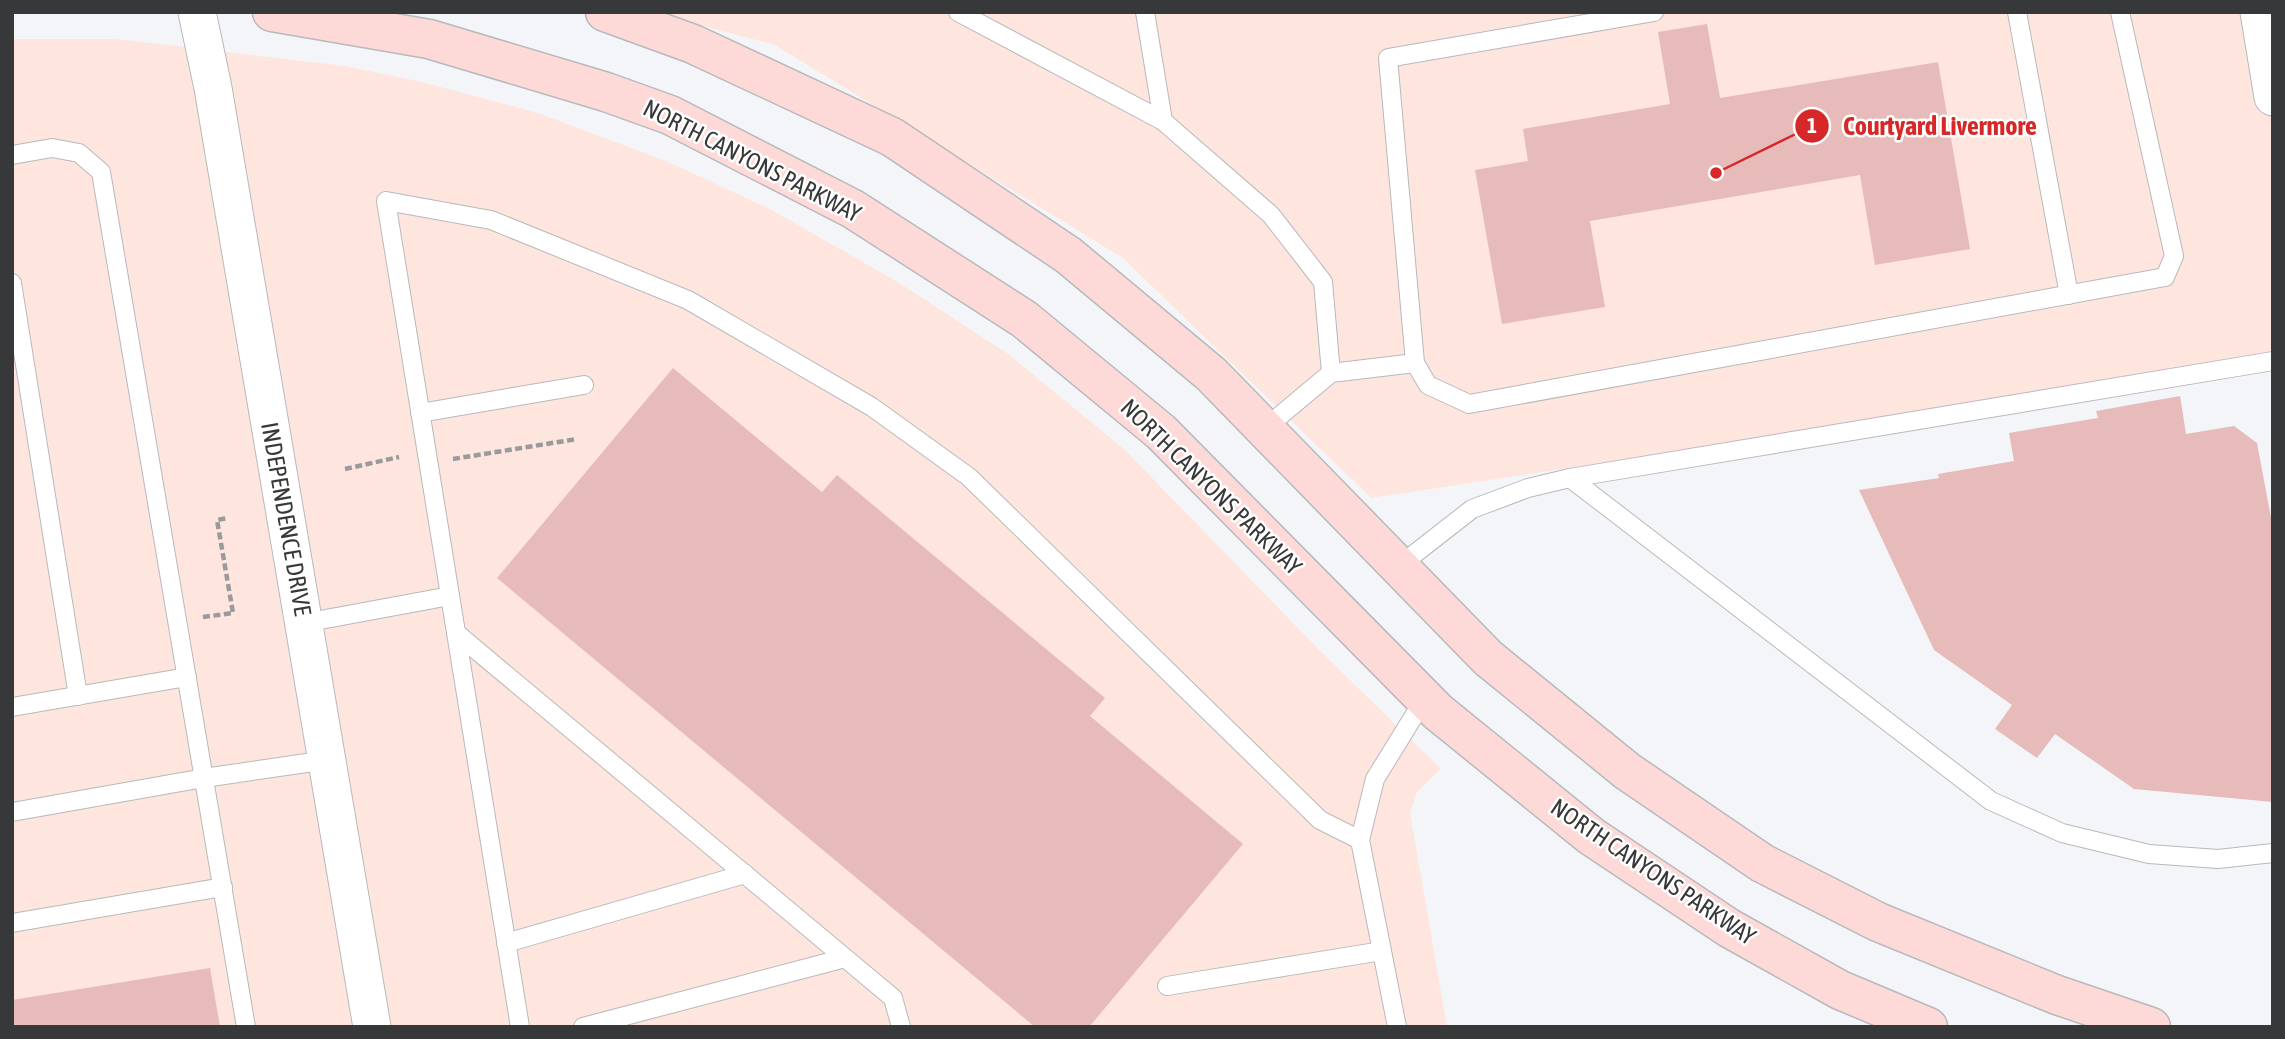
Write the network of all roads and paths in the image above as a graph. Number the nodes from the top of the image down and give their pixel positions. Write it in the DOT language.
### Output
graph roads {
  1 [pos="197,12"];
  2 [pos="272,12"];
  3 [pos="604,12"];
  4 [pos="958,12"];
  5 [pos="1145,12"];
  6 [pos="1654,12"];
  7 [pos="2017,12"];
  8 [pos="2120,12"];
  9 [pos="2259,12"];
  10 [pos="2272,91"];
  11 [pos="1163,121"];
  12 [pos="12,155"];
  13 [pos="12,283"];
  14 [pos="2069,295"];
  15 [pos="2273,361"];
  16 [pos="1415,363"];
  17 [pos="1331,373"];
  18 [pos="584,385"];
  19 [pos="420,413"];
  20 [pos="1264,429"];
  21 [pos="577,439"];
  22 [pos="427,459"];
  23 [pos="345,469"];
  24 [pos="1570,478"];
  25 [pos="228,518"];
  26 [pos="1399,566"];
  27 [pos="450,596"];
  28 [pos="194,619"];
  29 [pos="304,623"];
  30 [pos="456,633"];
  31 [pos="187,677"];
  32 [pos="78,695"];
  33 [pos="1425,698"];
  34 [pos="12,707"];
  35 [pos="327,760"];
  36 [pos="204,778"];
  37 [pos="12,812"];
  38 [pos="1360,841"];
  39 [pos="2273,853"];
  40 [pos="746,874"];
  41 [pos="223,887"];
  42 [pos="12,923"];
  43 [pos="506,943"];
  44 [pos="1382,951"];
  45 [pos="845,958"];
  46 [pos="1167,986"];
  47 [pos="246,1027"];
  48 [pos="372,1027"];
  49 [pos="520,1027"];
  50 [pos="583,1027"];
  51 [pos="901,1027"];
  52 [pos="1397,1027"];
  53 [pos="1928,1027"];
  54 [pos="2151,1027"];
  1 -- 29 [label="street, INDEPENDENCE DRIVE"];
  2 -- 33 [label="main road, NORTH CANYONS PARKWAY"];
  3 -- 20 [label="main road"];
  4 -- 11 [label="lane"];
  5 -- 11 [label="lane"];
  6 -- 16 [label="lane"];
  7 -- 14 [label="lane"];
  8 -- 14 [label="lane"];
  9 -- 10 [label="street"];
  11 -- 17 [label="lane"];
  12 -- 31 [label="lane"];
  13 -- 32 [label="lane"];
  14 -- 16 [label="lane"];
  15 -- 24 [label="lane"];
  16 -- 17 [label="lane"];
  17 -- 20 [label="lane"];
  18 -- 19 [label="lane"];
  19 -- 22 [label="lane"];
  19 -- 38 [label="lane"];
  20 -- 26 [label="main road"];
  21 -- 22 [label="path"];
  22 -- 23 [label="path"];
  22 -- 27 [label="lane"];
  24 -- 26 [label="lane"];
  24 -- 39 [label="lane"];
  25 -- 28 [label="path"];
  26 -- 54 [label="main road"];
  27 -- 29 [label="lane"];
  27 -- 30 [label="lane"];
  29 -- 35 [label="street, INDEPENDENCE DRIVE"];
  30 -- 40 [label="lane"];
  30 -- 43 [label="lane"];
  31 -- 32 [label="lane"];
  31 -- 36 [label="lane"];
  32 -- 34 [label="lane"];
  33 -- 38 [label="lane"];
  33 -- 53 [label="main road, NORTH CANYONS PARKWAY"];
  35 -- 36 [label="lane"];
  35 -- 48 [label="street, INDEPENDENCE DRIVE"];
  36 -- 37 [label="lane"];
  36 -- 41 [label="lane"];
  38 -- 44 [label="lane"];
  40 -- 43 [label="lane"];
  40 -- 45 [label="lane"];
  41 -- 42 [label="lane"];
  41 -- 47 [label="lane"];
  43 -- 49 [label="lane"];
  44 -- 46 [label="lane"];
  44 -- 52 [label="lane"];
  45 -- 50 [label="lane"];
  45 -- 51 [label="lane"];
}
